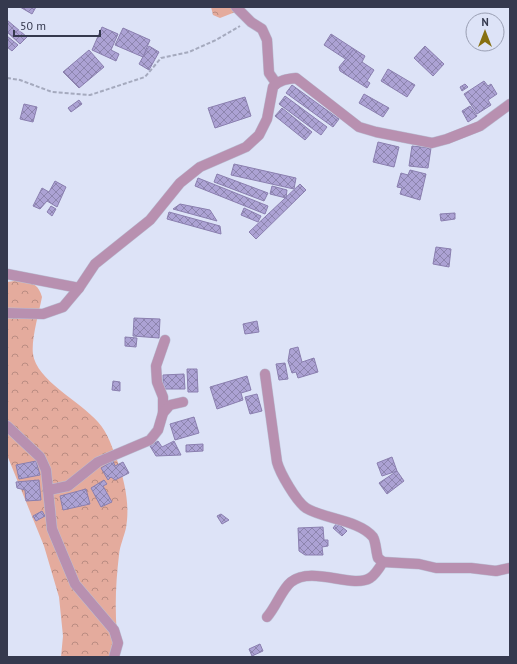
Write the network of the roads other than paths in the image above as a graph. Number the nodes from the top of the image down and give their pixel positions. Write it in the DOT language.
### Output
graph roads {
  1 [pos="236,7"];
  2 [pos="276,83"];
  3 [pos="510,104"];
  4 [pos="7,274"];
  5 [pos="79,288"];
  6 [pos="7,313"];
  7 [pos="165,340"];
  8 [pos="266,374"];
  9 [pos="183,402"];
  10 [pos="163,413"];
  11 [pos="7,426"];
  12 [pos="49,490"];
  13 [pos="383,562"];
  14 [pos="510,568"];
  15 [pos="267,617"];
  16 [pos="114,657"];
  1 -- 2 [label="street"];
  2 -- 3 [label="street"];
  2 -- 5 [label="street"];
  4 -- 5 [label="street"];
  5 -- 6 [label="street"];
  7 -- 10 [label="street"];
  8 -- 13 [label="street"];
  9 -- 10 [label="street"];
  10 -- 12 [label="street"];
  11 -- 12 [label="street"];
  12 -- 16 [label="street"];
  13 -- 14 [label="street"];
  13 -- 15 [label="street"];
}
